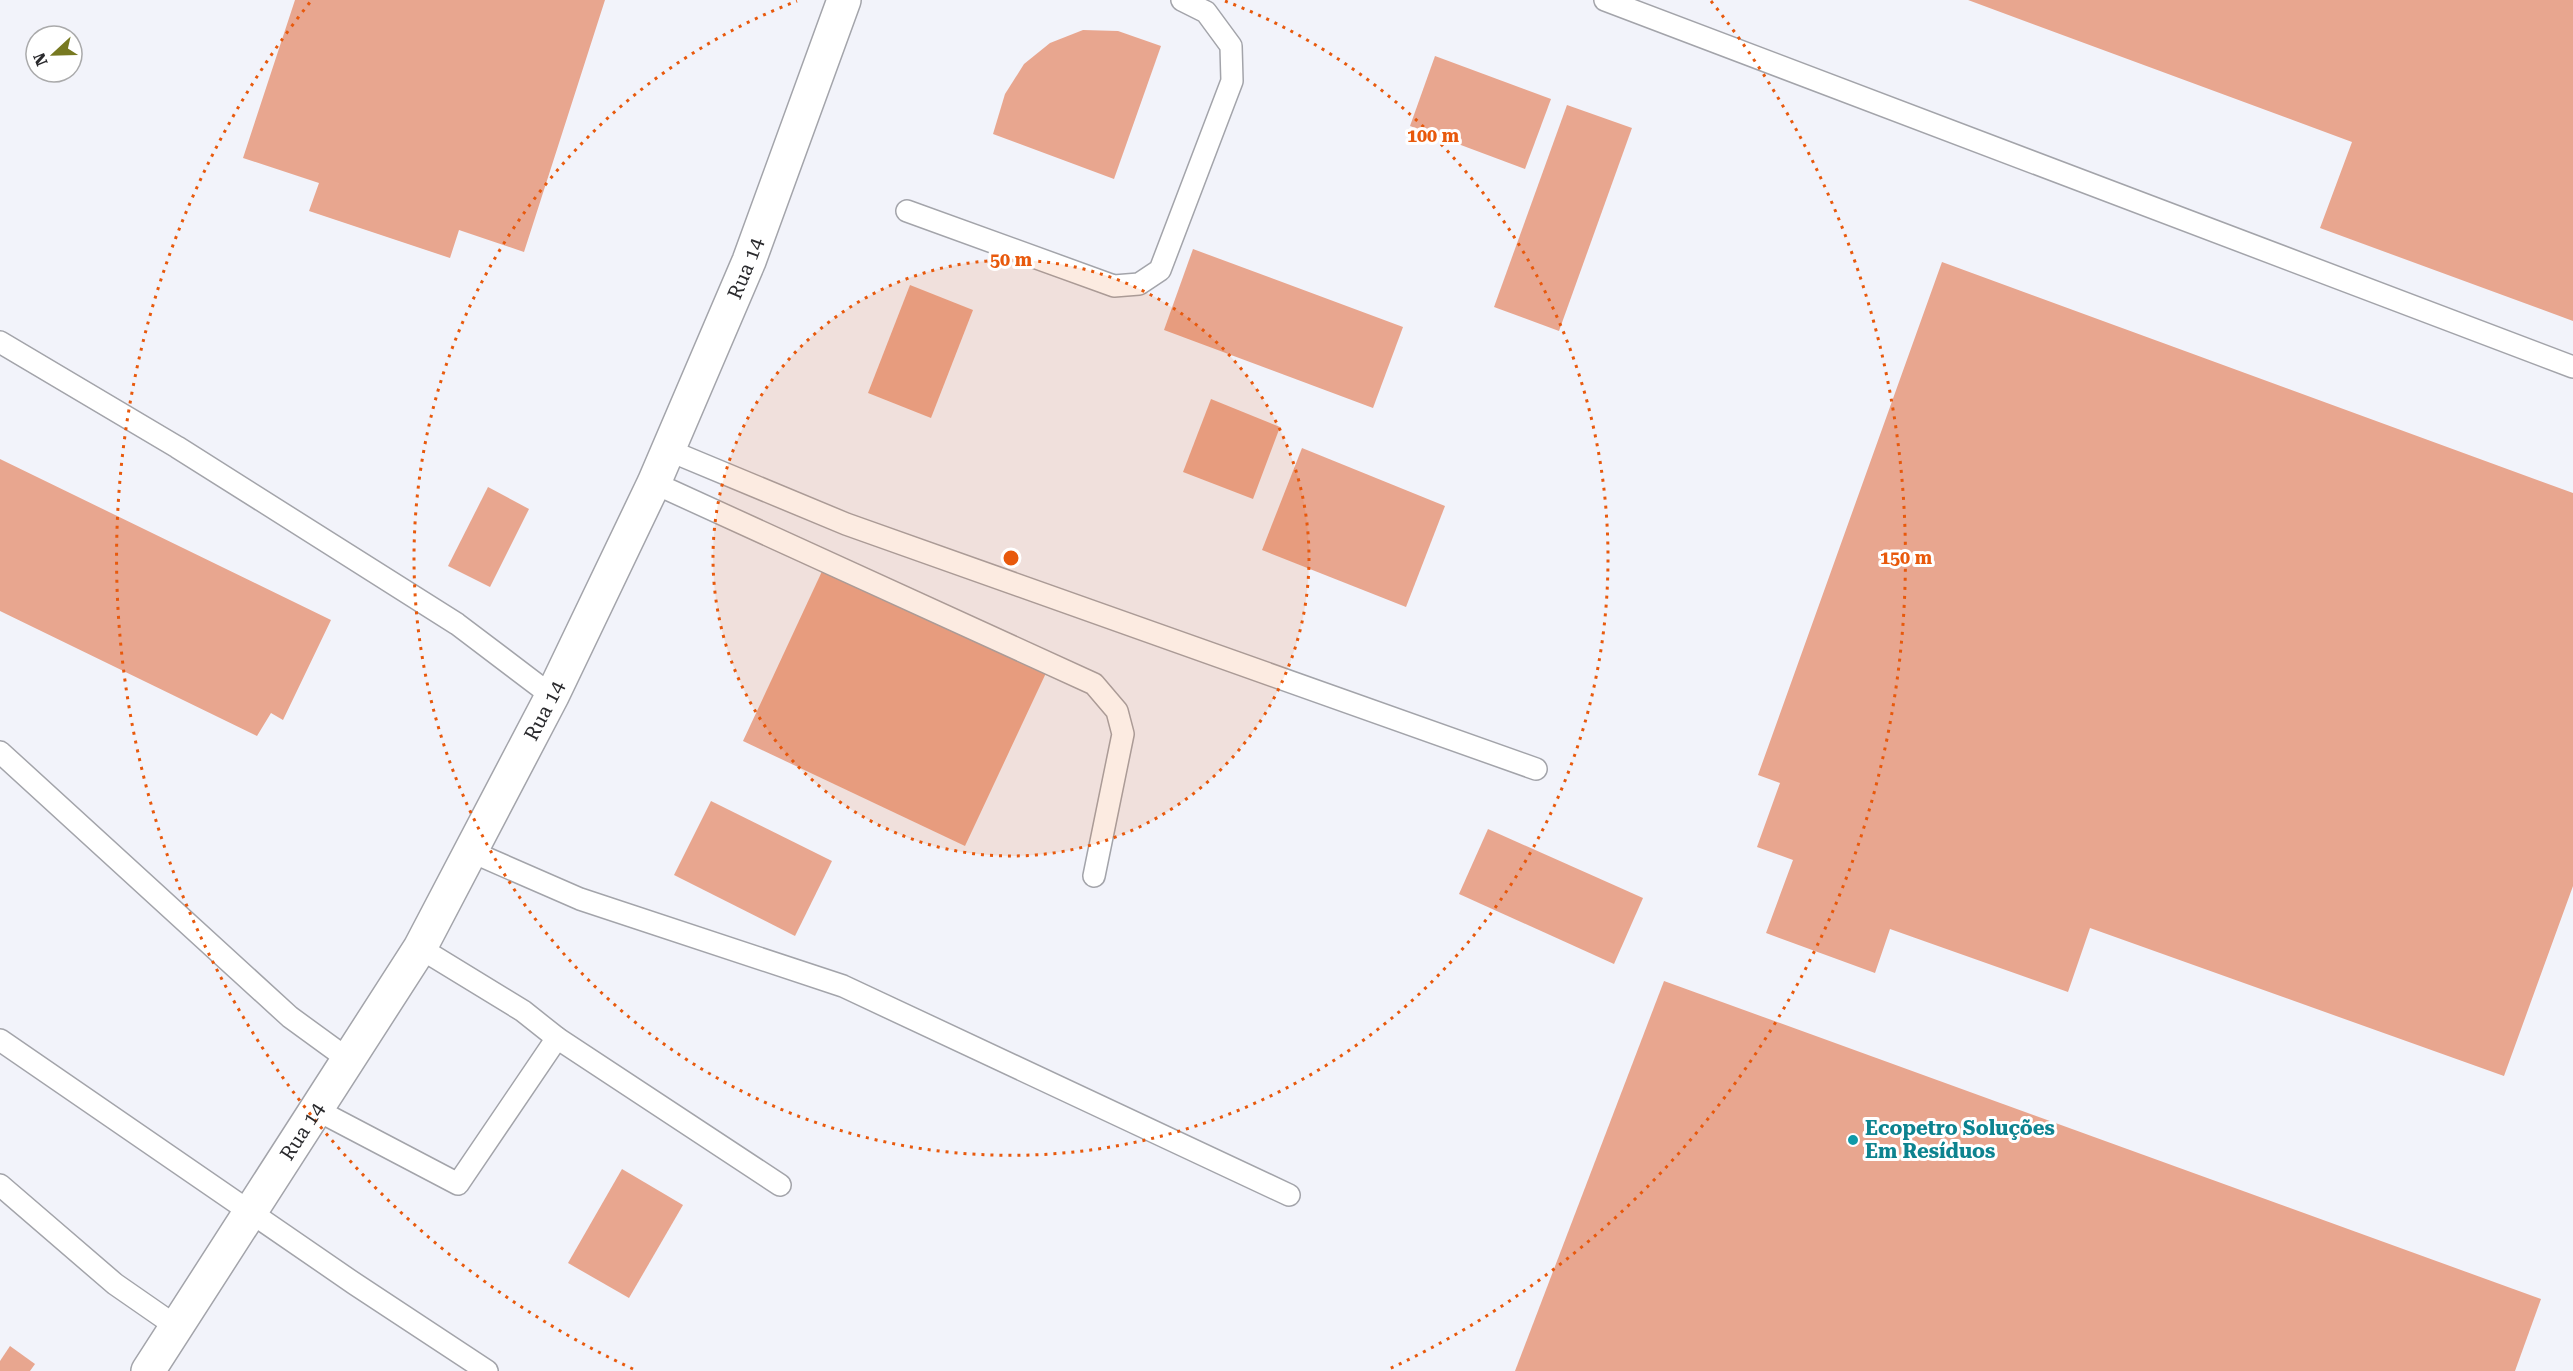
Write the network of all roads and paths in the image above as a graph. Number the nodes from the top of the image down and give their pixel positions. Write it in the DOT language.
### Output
graph roads {
  1 [pos="844,0"];
  2 [pos="1182,0"];
  3 [pos="1605,0"];
  4 [pos="907,211"];
  5 [pos="0,342"];
  6 [pos="2573,367"];
  7 [pos="668,450"];
  8 [pos="654,483"];
  9 [pos="552,696"];
  10 [pos="0,752"];
  11 [pos="1536,769"];
  12 [pos="470,851"];
  13 [pos="1094,876"];
  14 [pos="420,948"];
  15 [pos="556,1038"];
  16 [pos="0,1040"];
  17 [pos="349,1060"];
  18 [pos="316,1110"];
  19 [pos="0,1185"];
  20 [pos="780,1185"];
  21 [pos="1289,1195"];
  22 [pos="251,1212"];
  23 [pos="177,1327"];
  24 [pos="148,1371"];
  25 [pos="487,1371"];
  1 -- 7 [label="street, Rua 14"];
  2 -- 4 [label="lane"];
  3 -- 6 [label="lane"];
  5 -- 9 [label="lane"];
  7 -- 8 [label="street, Rua 14"];
  7 -- 11 [label="lane"];
  8 -- 9 [label="street, Rua 14"];
  8 -- 13 [label="lane"];
  9 -- 12 [label="street, Rua 14"];
  10 -- 17 [label="lane"];
  12 -- 14 [label="street, Rua 14"];
  12 -- 21 [label="lane"];
  14 -- 15 [label="lane"];
  14 -- 17 [label="street, Rua 14"];
  15 -- 18 [label="lane"];
  15 -- 20 [label="lane"];
  16 -- 22 [label="lane"];
  17 -- 18 [label="street, Rua 14"];
  18 -- 22 [label="street, Rua 14"];
  19 -- 23 [label="lane"];
  22 -- 23 [label="street, Rua 14"];
  22 -- 25 [label="lane"];
  23 -- 24 [label="street, Rua 14"];
}
